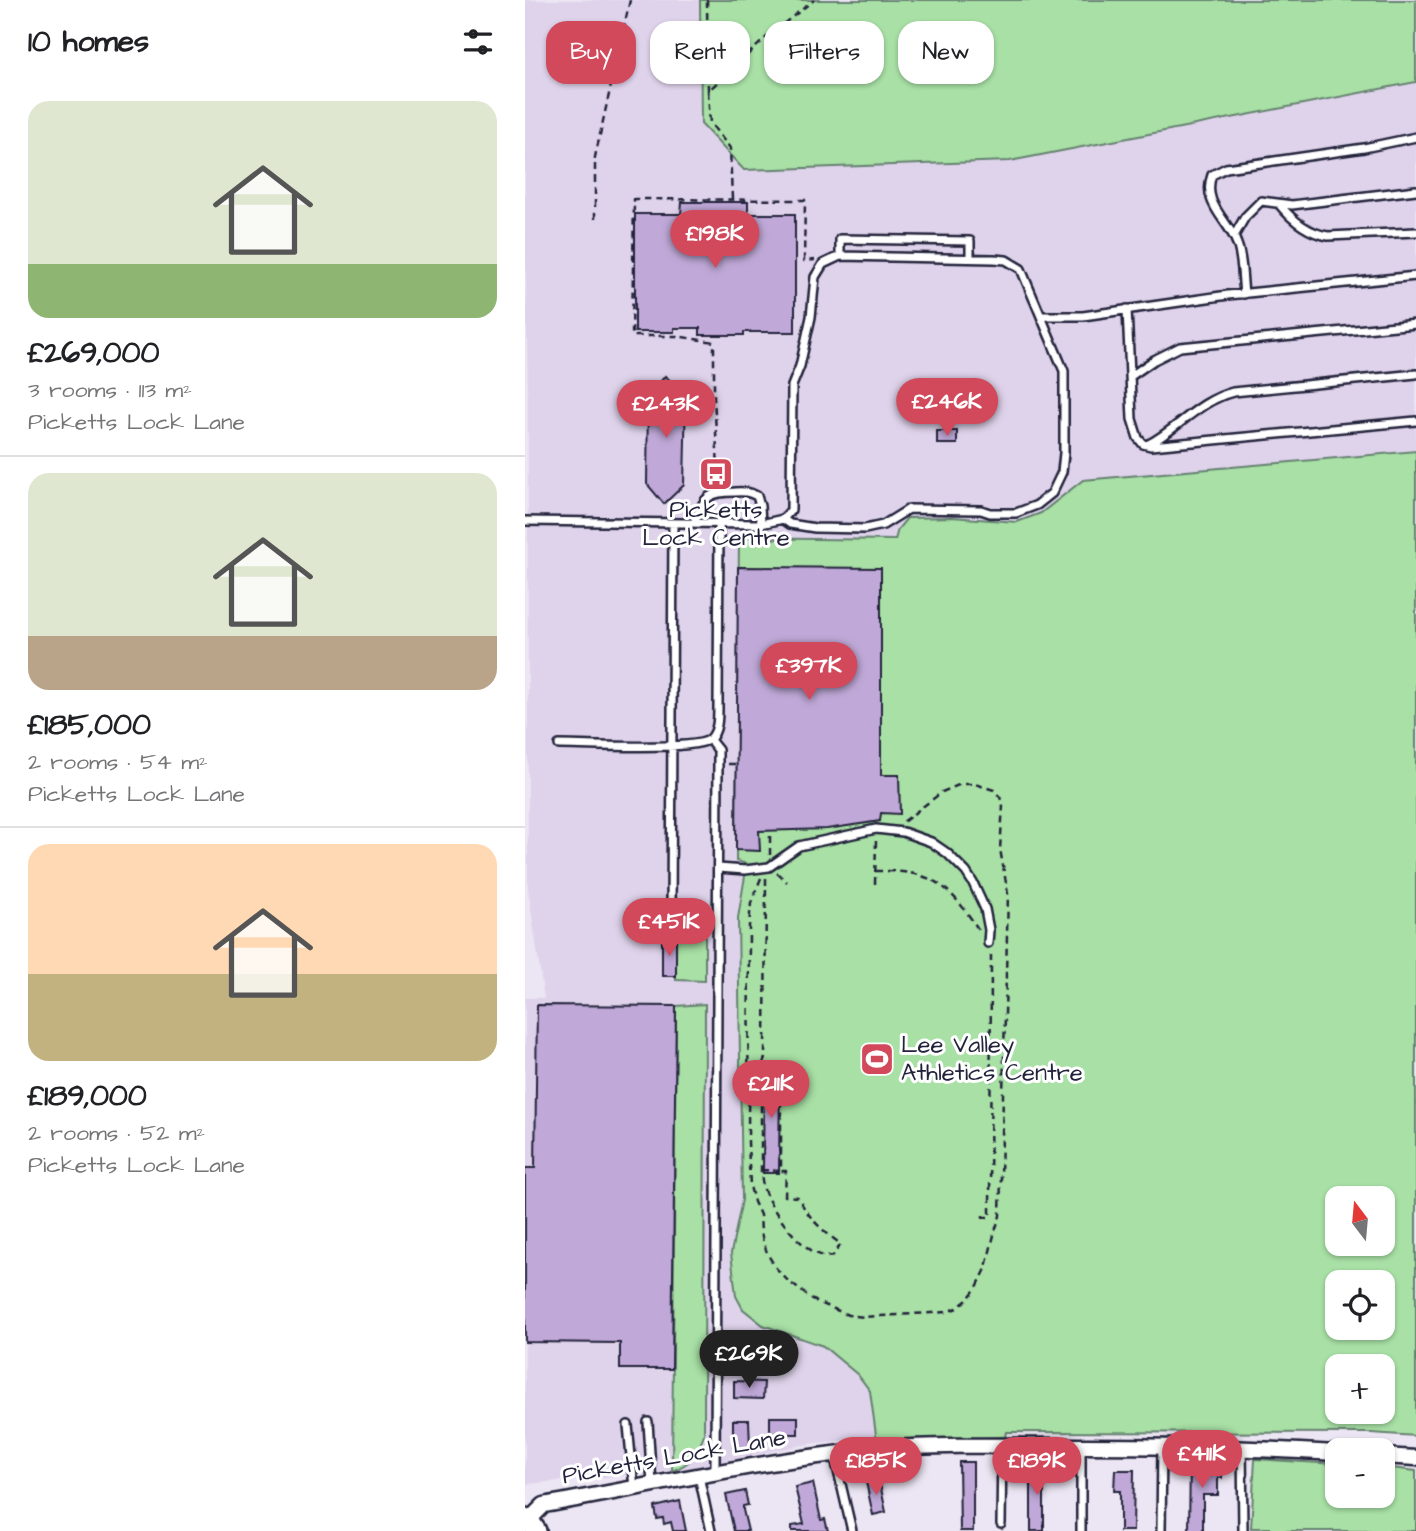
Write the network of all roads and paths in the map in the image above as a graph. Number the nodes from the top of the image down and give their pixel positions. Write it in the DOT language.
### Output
graph roads {
  1 [pos="629,0"];
  2 [pos="707,0"];
  3 [pos="814,0"];
  4 [pos="708,91"];
  5 [pos="1416,137"];
  6 [pos="1416,190"];
  7 [pos="732,199"];
  8 [pos="1279,204"];
  9 [pos="595,219"];
  10 [pos="1416,232"];
  11 [pos="1234,236"];
  12 [pos="840,256"];
  13 [pos="970,258"];
  14 [pos="1416,276"];
  15 [pos="1244,294"];
  16 [pos="1127,309"];
  17 [pos="1041,316"];
  18 [pos="1416,324"];
  19 [pos="1416,374"];
  20 [pos="1131,376"];
  21 [pos="1416,421"];
  22 [pos="1147,445"];
  23 [pos="719,492"];
  24 [pos="783,519"];
  25 [pos="525,521"];
  26 [pos="673,523"];
  27 [pos="694,523"];
  28 [pos="719,524"];
  29 [pos="761,524"];
  30 [pos="710,740"];
  31 [pos="559,746"];
  32 [pos="672,746"];
  33 [pos="896,828"];
  34 [pos="770,831"];
  35 [pos="876,837"];
  36 [pos="769,867"];
  37 [pos="718,868"];
  38 [pos="875,871"];
  39 [pos="782,877"];
  40 [pos="761,879"];
  41 [pos="766,879"];
  42 [pos="787,882"];
  43 [pos="875,884"];
  44 [pos="671,919"];
  45 [pos="988,943"];
  46 [pos="781,1066"];
  47 [pos="761,1170"];
  48 [pos="784,1170"];
  49 [pos="983,1215"];
  50 [pos="648,1422"];
  51 [pos="628,1425"];
  52 [pos="1002,1445"];
  53 [pos="1081,1446"];
  54 [pos="1162,1446"];
  55 [pos="1242,1448"];
  56 [pos="1325,1452"];
  57 [pos="834,1454"];
  58 [pos="1395,1457"];
  59 [pos="1416,1458"];
  60 [pos="715,1473"];
  61 [pos="699,1476"];
  62 [pos="652,1485"];
  63 [pos="633,1489"];
  64 [pos="530,1523"];
  65 [pos="1001,1524"];
  66 [pos="711,1531"];
  67 [pos="852,1531"];
  68 [pos="1081,1531"];
  69 [pos="1161,1531"];
  70 [pos="1243,1531"];
  1 -- 9 [label="path"];
  2 -- 4 [label="path"];
  3 -- 4 [label="path"];
  4 -- 7 [label="path"];
  5 -- 11 [label="lane"];
  6 -- 8 [label="lane"];
  7 -- 12 [label="path"];
  7 -- 23 [label="path"];
  8 -- 10 [label="lane"];
  8 -- 11 [label="lane"];
  11 -- 15 [label="lane"];
  12 -- 13 [label="lane"];
  12 -- 13 [label="lane"];
  12 -- 24 [label="lane"];
  13 -- 17 [label="lane"];
  14 -- 15 [label="lane"];
  15 -- 16 [label="lane"];
  16 -- 17 [label="lane"];
  16 -- 20 [label="lane"];
  17 -- 24 [label="lane"];
  18 -- 20 [label="lane"];
  19 -- 22 [label="lane"];
  20 -- 22 [label="lane"];
  21 -- 22 [label="lane"];
  23 -- 27 [label="lane"];
  23 -- 29 [label="lane"];
  24 -- 29 [label="lane"];
  25 -- 26 [label="lane"];
  26 -- 27 [label="lane"];
  26 -- 32 [label="lane"];
  27 -- 28 [label="lane"];
  28 -- 29 [label="lane"];
  28 -- 30 [label="lane"];
  30 -- 32 [label="lane"];
  30 -- 37 [label="lane"];
  31 -- 32 [label="lane"];
  32 -- 44 [label="lane"];
  33 -- 40 [label="path"];
  34 -- 36 [label="path"];
  35 -- 38 [label="path"];
  36 -- 37 [label="lane"];
  36 -- 45 [label="lane"];
  37 -- 60 [label="lane"];
  38 -- 43 [label="path"];
  38 -- 45 [label="path"];
  39 -- 42 [label="path"];
  41 -- 47 [label="path"];
  45 -- 49 [label="path"];
  46 -- 48 [label="path"];
  47 -- 48 [label="path"];
  47 -- 48 [label="path"];
  50 -- 62 [label="lane"];
  51 -- 63 [label="lane"];
  52 -- 53 [label="street, Picketts Lock Lane"];
  52 -- 57 [label="street, Picketts Lock Lane"];
  52 -- 65 [label="lane"];
  53 -- 54 [label="street, Picketts Lock Lane"];
  53 -- 68 [label="lane"];
  54 -- 55 [label="street, Picketts Lock Lane"];
  54 -- 69 [label="lane"];
  55 -- 56 [label="street, Picketts Lock Lane"];
  55 -- 70 [label="lane"];
  57 -- 60 [label="street, Picketts Lock Lane"];
  57 -- 67 [label="lane"];
  58 -- 59 [label="street"];
  60 -- 61 [label="street, Picketts Lock Lane"];
  61 -- 62 [label="street, Picketts Lock Lane"];
  61 -- 66 [label="lane"];
  62 -- 63 [label="street, Picketts Lock Lane"];
  63 -- 64 [label="street, Picketts Lock Lane"];
}
